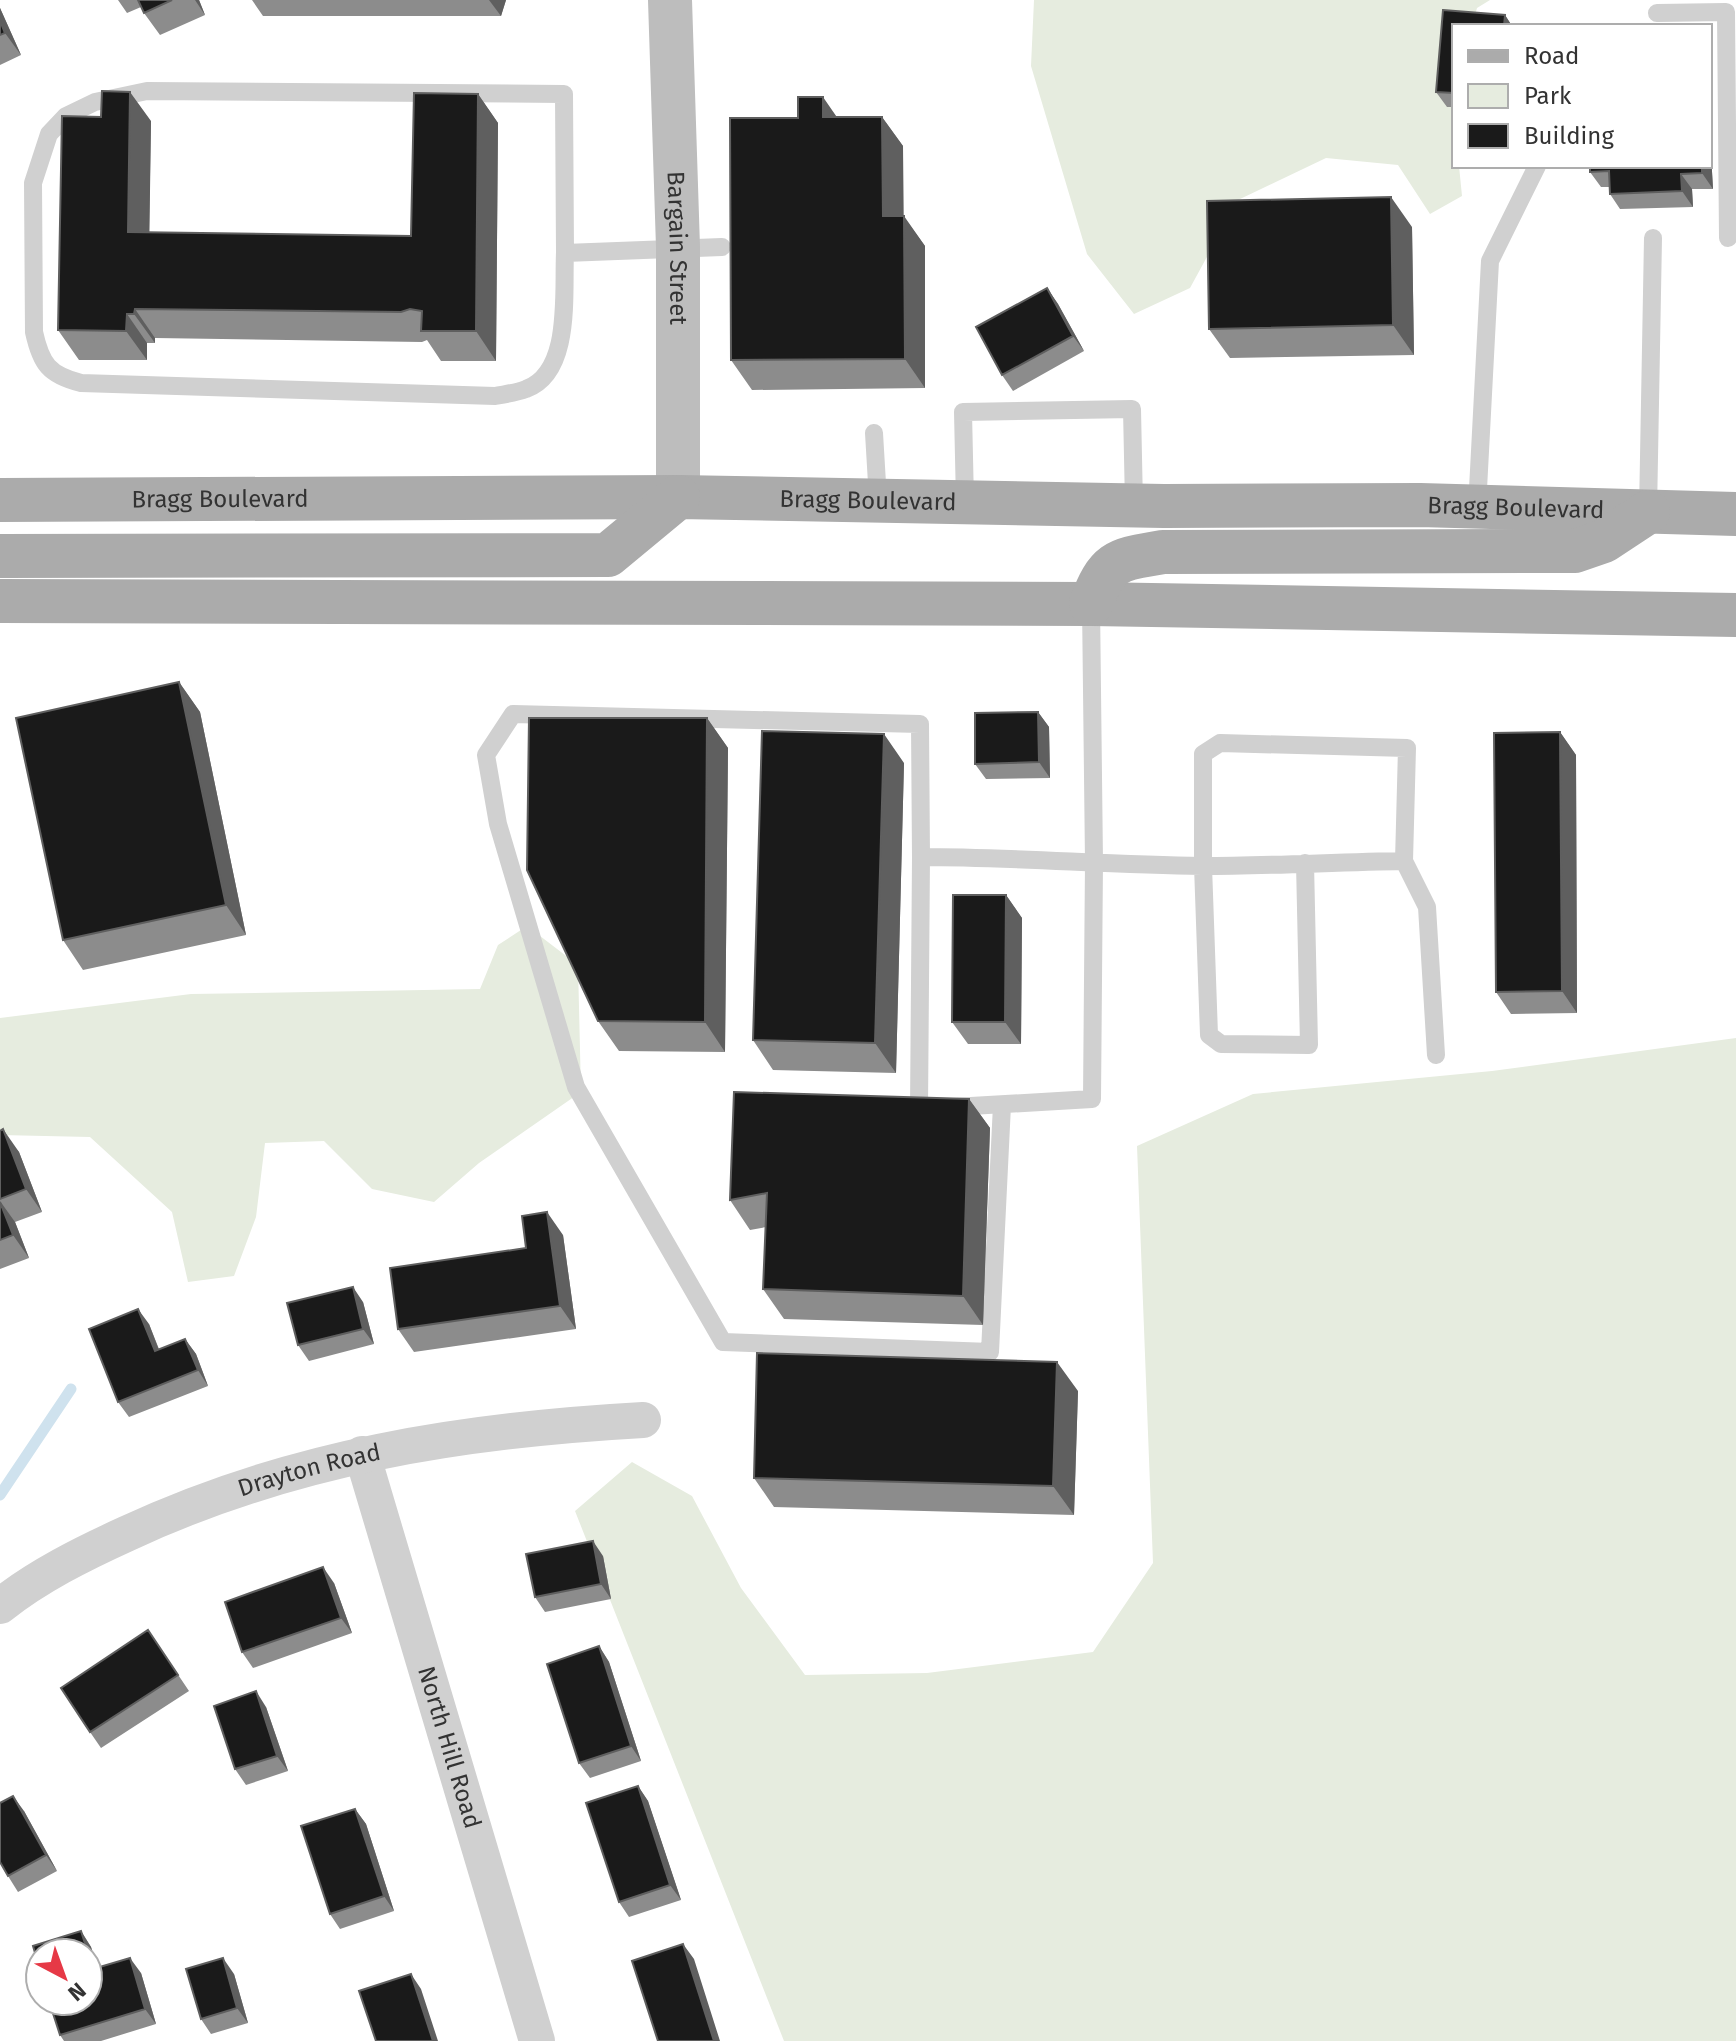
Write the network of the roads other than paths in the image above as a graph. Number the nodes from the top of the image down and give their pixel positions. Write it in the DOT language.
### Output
graph roads {
  1 [pos="670,0"];
  2 [pos="1657,13"];
  3 [pos="1536,168"];
  4 [pos="1653,238"];
  5 [pos="1728,238"];
  6 [pos="678,247"];
  7 [pos="722,247"];
  8 [pos="565,253"];
  9 [pos="874,433"];
  10 [pos="678,497"];
  11 [pos="0,500"];
  12 [pos="878,500"];
  13 [pos="965,502"];
  14 [pos="1134,505"];
  15 [pos="1477,508"];
  16 [pos="1648,512"];
  17 [pos="1736,514"];
  18 [pos="0,556"];
  19 [pos="0,601"];
  20 [pos="1091,604"];
  21 [pos="1736,615"];
  22 [pos="921,857"];
  23 [pos="1404,861"];
  24 [pos="1094,862"];
  25 [pos="1305,863"];
  26 [pos="1203,866"];
  27 [pos="1436,1055"];
  28 [pos="1002,1105"];
  29 [pos="643,1420"];
  30 [pos="362,1454"];
  31 [pos="4,1591"];
  32 [pos="537,2041"];
  1 -- 6 [label="street, Bargain Street"];
  2 -- 5 [label="lane"];
  3 -- 15 [label="lane"];
  4 -- 16 [label="lane"];
  6 -- 7 [label="lane"];
  6 -- 8 [label="lane"];
  6 -- 10 [label="street, Bargain Street"];
  8 -- 8 [label="lane"];
  9 -- 12 [label="lane"];
  10 -- 11 [label="main road, Bragg Boulevard"];
  10 -- 12 [label="main road, Bragg Boulevard"];
  10 -- 18 [label="main road"];
  12 -- 13 [label="main road, Bragg Boulevard"];
  13 -- 14 [label="main road, Bragg Boulevard"];
  13 -- 14 [label="lane"];
  14 -- 15 [label="main road, Bragg Boulevard"];
  15 -- 16 [label="main road, Bragg Boulevard"];
  16 -- 17 [label="main road, Bragg Boulevard"];
  16 -- 20 [label="main road"];
  19 -- 20 [label="main road"];
  20 -- 21 [label="main road"];
  20 -- 24 [label="lane"];
  22 -- 24 [label="lane"];
  22 -- 28 [label="lane"];
  22 -- 28 [label="lane"];
  23 -- 25 [label="lane"];
  23 -- 26 [label="lane"];
  23 -- 27 [label="lane"];
  24 -- 26 [label="lane"];
  24 -- 28 [label="lane"];
  25 -- 26 [label="lane"];
  25 -- 26 [label="lane"];
  29 -- 30 [label="street, Drayton Road"];
  30 -- 31 [label="street, Drayton Road"];
  30 -- 32 [label="street, North Hill Road"];
}
